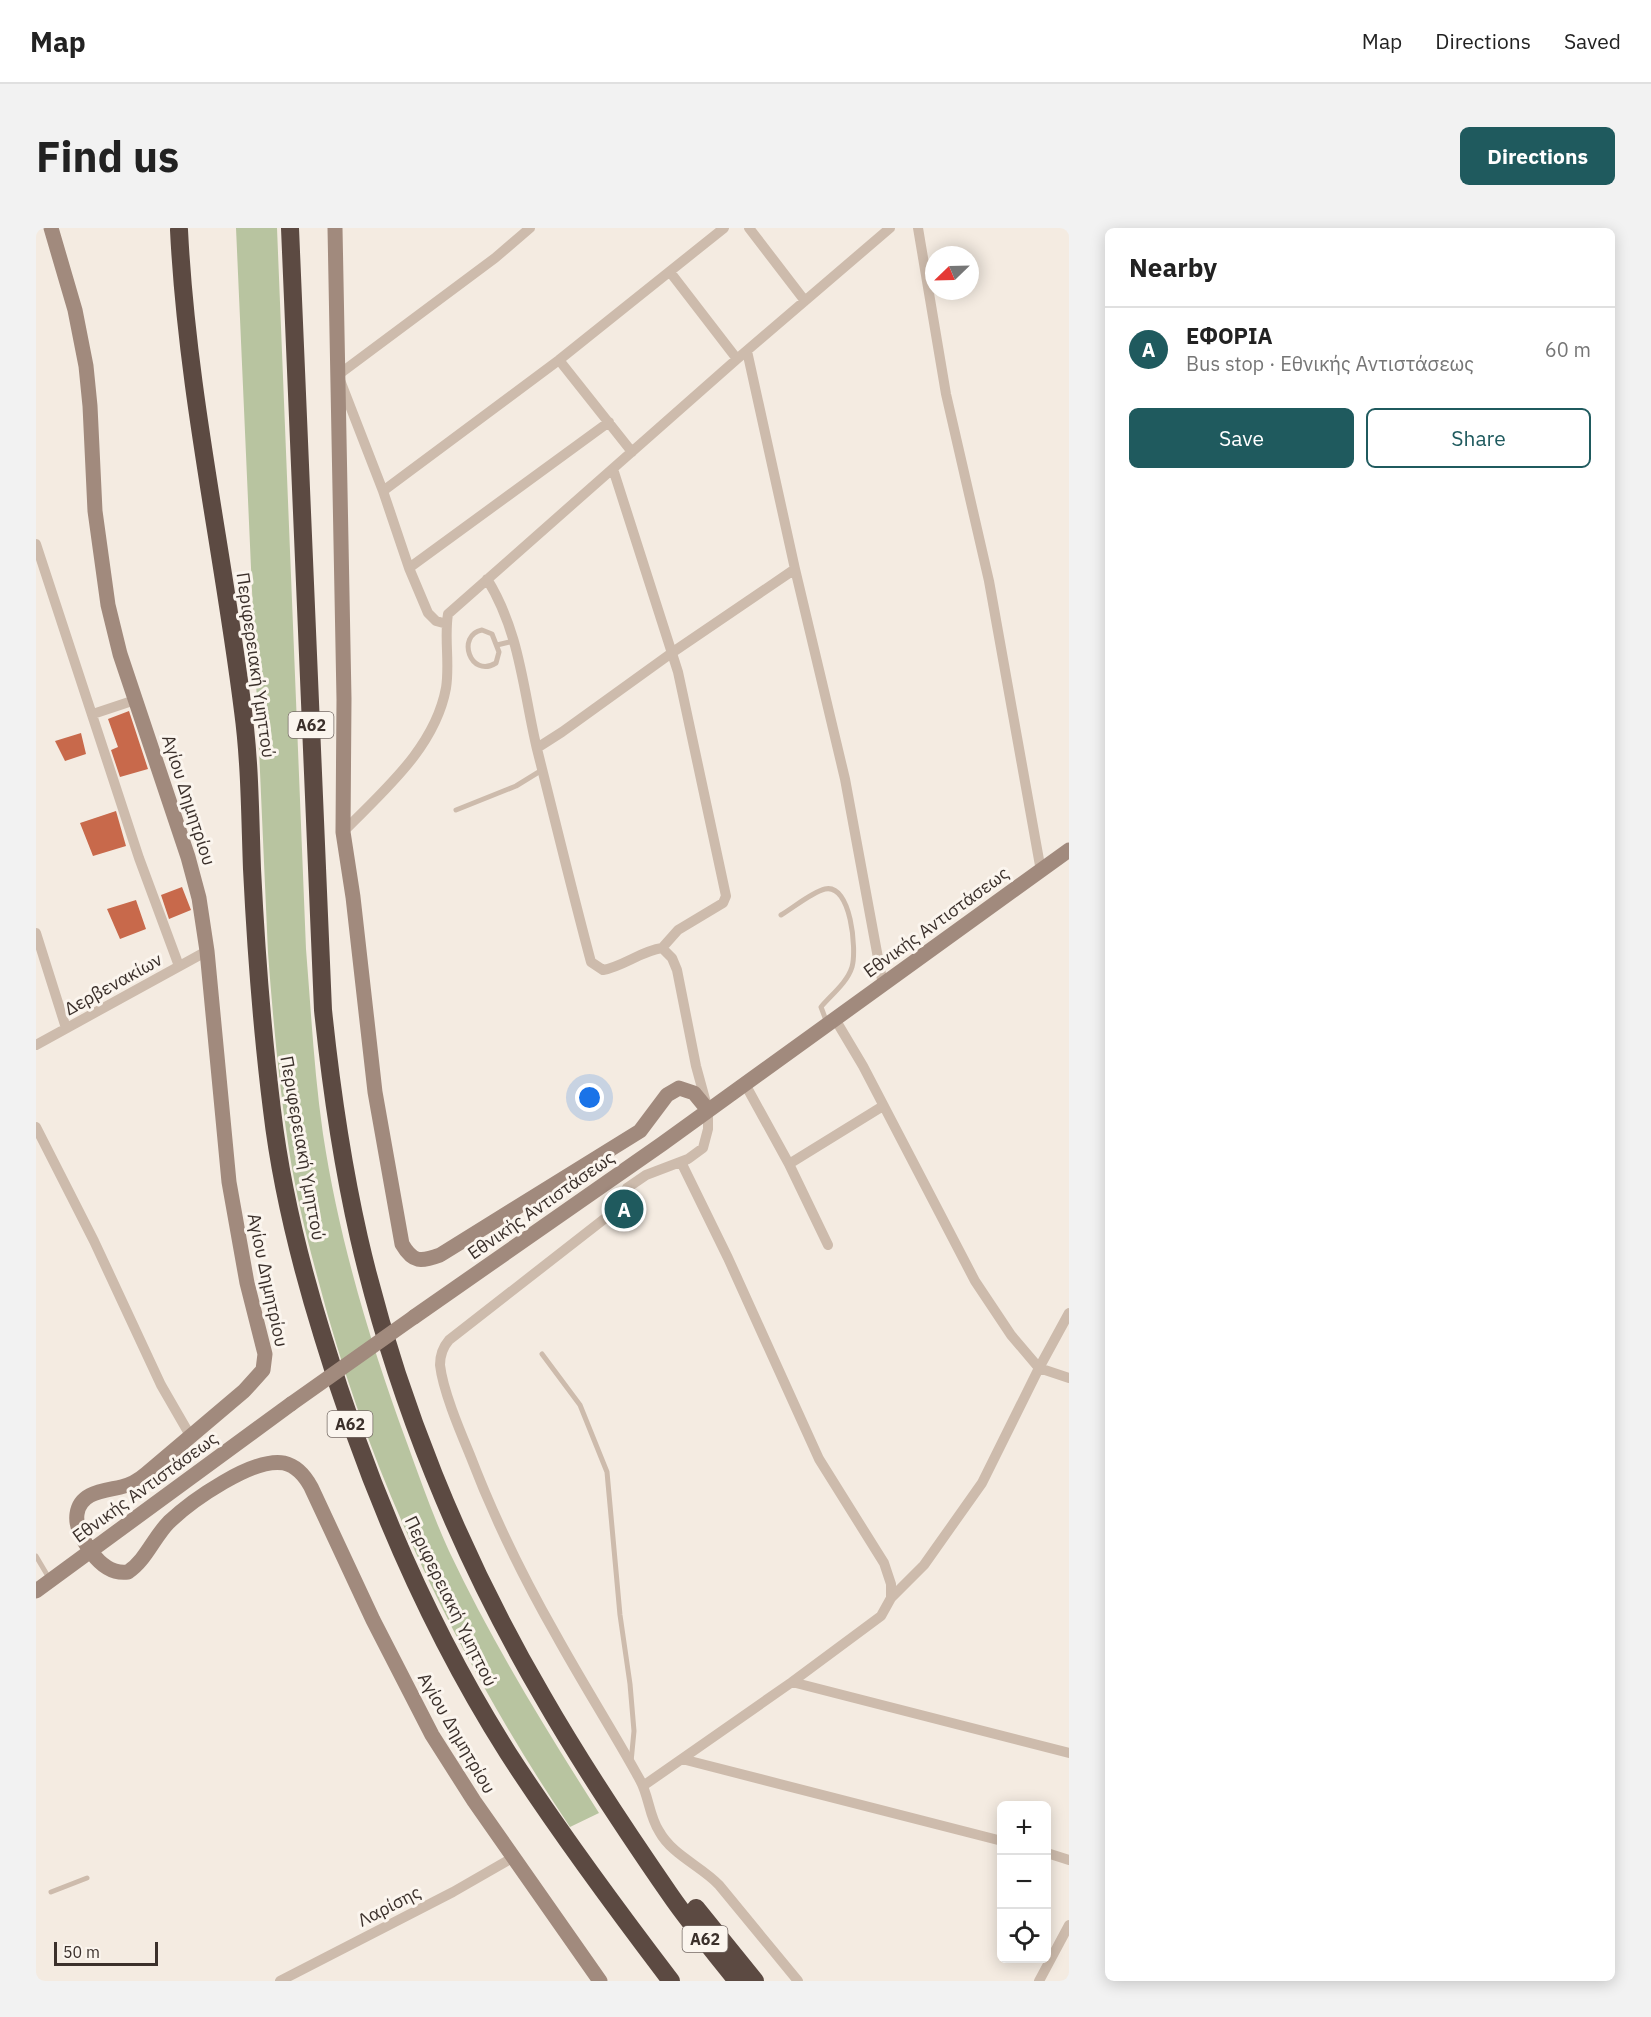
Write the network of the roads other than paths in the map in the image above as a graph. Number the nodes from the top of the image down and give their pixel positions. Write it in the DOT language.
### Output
graph roads {
  1 [pos="51,228"];
  2 [pos="290,228"];
  3 [pos="298,228"];
  4 [pos="335,228"];
  5 [pos="530,228"];
  6 [pos="724,228"];
  7 [pos="749,228"];
  8 [pos="890,228"];
  9 [pos="918,228"];
  10 [pos="179,230"];
  11 [pos="670,272"];
  12 [pos="294,294"];
  13 [pos="805,301"];
  14 [pos="747,351"];
  15 [pos="736,359"];
  16 [pos="559,360"];
  17 [pos="338,375"];
  18 [pos="609,423"];
  19 [pos="632,452"];
  20 [pos="613,469"];
  21 [pos="383,490"];
  22 [pos="36,544"];
  23 [pos="410,568"];
  24 [pos="795,568"];
  25 [pos="487,579"];
  26 [pos="447,624"];
  27 [pos="514,641"];
  28 [pos="497,645"];
  29 [pos="673,652"];
  30 [pos="135,700"];
  31 [pos="93,714"];
  32 [pos="537,748"];
  33 [pos="543,770"];
  34 [pos="456,810"];
  35 [pos="343,832"];
  36 [pos="1069,850"];
  37 [pos="1041,870"];
  38 [pos="781,915"];
  39 [pos="36,933"];
  40 [pos="662,948"];
  41 [pos="207,951"];
  42 [pos="179,966"];
  43 [pos="883,985"];
  44 [pos="831,1022"];
  45 [pos="66,1028"];
  46 [pos="36,1046"];
  47 [pos="745,1084"];
  48 [pos="883,1106"];
  49 [pos="708,1110"];
  50 [pos="36,1127"];
  51 [pos="681,1162"];
  52 [pos="789,1164"];
  53 [pos="828,1245"];
  54 [pos="1069,1313"];
  55 [pos="542,1354"];
  56 [pos="1039,1368"];
  57 [pos="1069,1378"];
  58 [pos="191,1437"];
  59 [pos="91,1551"];
  60 [pos="36,1556"];
  61 [pos="51,1580"];
  62 [pos="36,1591"];
  63 [pos="891,1598"];
  64 [pos="792,1682"];
  65 [pos="1069,1752"];
  66 [pos="682,1759"];
  67 [pos="631,1764"];
  68 [pos="643,1786"];
  69 [pos="618,1816"];
  70 [pos="997,1840"];
  71 [pos="1051,1854"];
  72 [pos="513,1858"];
  73 [pos="1069,1860"];
  74 [pos="87,1878"];
  75 [pos="51,1892"];
  76 [pos="624,1919"];
  77 [pos="1069,1925"];
  78 [pos="280,1981"];
  79 [pos="600,1981"];
  80 [pos="661,1981"];
  81 [pos="670,1981"];
  82 [pos="737,1981"];
  83 [pos="755,1981"];
  84 [pos="798,1981"];
  85 [pos="1039,1981"];
  1 -- 30 [label="street, Αγίου Δημητρίου"];
  2 -- 12 [label="highway, Περιφερειακή Υμηττού / Α62"];
  3 -- 12 [label="highway"];
  4 -- 17 [label="street"];
  5 -- 17 [label="street"];
  6 -- 11 [label="street"];
  7 -- 13 [label="street"];
  8 -- 13 [label="street"];
  9 -- 37 [label="street"];
  10 -- 76 [label="highway, Περιφερειακή Υμηττού / Α62"];
  11 -- 15 [label="street"];
  11 -- 16 [label="street"];
  12 -- 69 [label="highway, Περιφερειακή Υμηττού / Α62"];
  13 -- 14 [label="street"];
  14 -- 15 [label="street"];
  14 -- 24 [label="street"];
  15 -- 19 [label="street"];
  16 -- 18 [label="street"];
  16 -- 21 [label="street"];
  17 -- 21 [label="street"];
  17 -- 35 [label="street"];
  18 -- 19 [label="street"];
  18 -- 23 [label="street"];
  19 -- 20 [label="street"];
  20 -- 25 [label="street"];
  20 -- 29 [label="street"];
  21 -- 23 [label="street"];
  22 -- 31 [label="street"];
  23 -- 26 [label="street"];
  24 -- 29 [label="street"];
  24 -- 43 [label="street"];
  25 -- 26 [label="street"];
  25 -- 27 [label="street"];
  26 -- 35 [label="street"];
  27 -- 28 [label="lane"];
  27 -- 32 [label="street"];
  28 -- 28 [label="lane"];
  29 -- 32 [label="street"];
  29 -- 40 [label="street"];
  30 -- 31 [label="street"];
  30 -- 41 [label="street, Αγίου Δημητρίου"];
  31 -- 42 [label="street"];
  32 -- 33 [label="street"];
  33 -- 34 [label="lane"];
  33 -- 40 [label="street"];
  35 -- 49 [label="street"];
  36 -- 37 [label="street, Εθνικής Αντιστάσεως"];
  37 -- 43 [label="street, Εθνικής Αντιστάσεως"];
  38 -- 44 [label="lane"];
  39 -- 45 [label="street"];
  40 -- 49 [label="street"];
  41 -- 42 [label="street, Δερβενακίων"];
  41 -- 58 [label="street, Αγίου Δημητρίου"];
  42 -- 45 [label="street, Δερβενακίων"];
  43 -- 44 [label="street, Εθνικής Αντιστάσεως"];
  44 -- 47 [label="street, Εθνικής Αντιστάσεως"];
  44 -- 48 [label="street"];
  45 -- 46 [label="street, Δερβενακίων"];
  47 -- 49 [label="street, Εθνικής Αντιστάσεως"];
  47 -- 52 [label="street"];
  48 -- 52 [label="street"];
  48 -- 56 [label="street"];
  49 -- 51 [label="street"];
  49 -- 59 [label="street, Εθνικής Αντιστάσεως, bridge"];
  50 -- 58 [label="street"];
  51 -- 63 [label="street"];
  51 -- 67 [label="street"];
  52 -- 53 [label="street"];
  54 -- 56 [label="street"];
  55 -- 67 [label="lane"];
  56 -- 57 [label="street"];
  56 -- 63 [label="street"];
  58 -- 59 [label="street, Αγίου Δημητρίου"];
  59 -- 61 [label="street, Εθνικής Αντιστάσεως"];
  59 -- 72 [label="street, Αγίου Δημητρίου"];
  60 -- 61 [label="lane"];
  61 -- 62 [label="street, Εθνικής Αντιστάσεως"];
  63 -- 64 [label="street"];
  64 -- 65 [label="street"];
  64 -- 66 [label="street"];
  66 -- 68 [label="street"];
  66 -- 70 [label="street"];
  67 -- 68 [label="street"];
  68 -- 84 [label="street"];
  69 -- 82 [label="highway, Περιφερειακή Υμηττού / Α62"];
  69 -- 83 [label="highway"];
  71 -- 73 [label="street"];
  72 -- 78 [label="street, Λαρίσης"];
  72 -- 79 [label="street, Αγίου Δημητρίου"];
  74 -- 75 [label="lane"];
  76 -- 80 [label="highway"];
  76 -- 81 [label="highway, Περιφερειακή Υμηττού / Α62"];
  77 -- 85 [label="street"];
}
